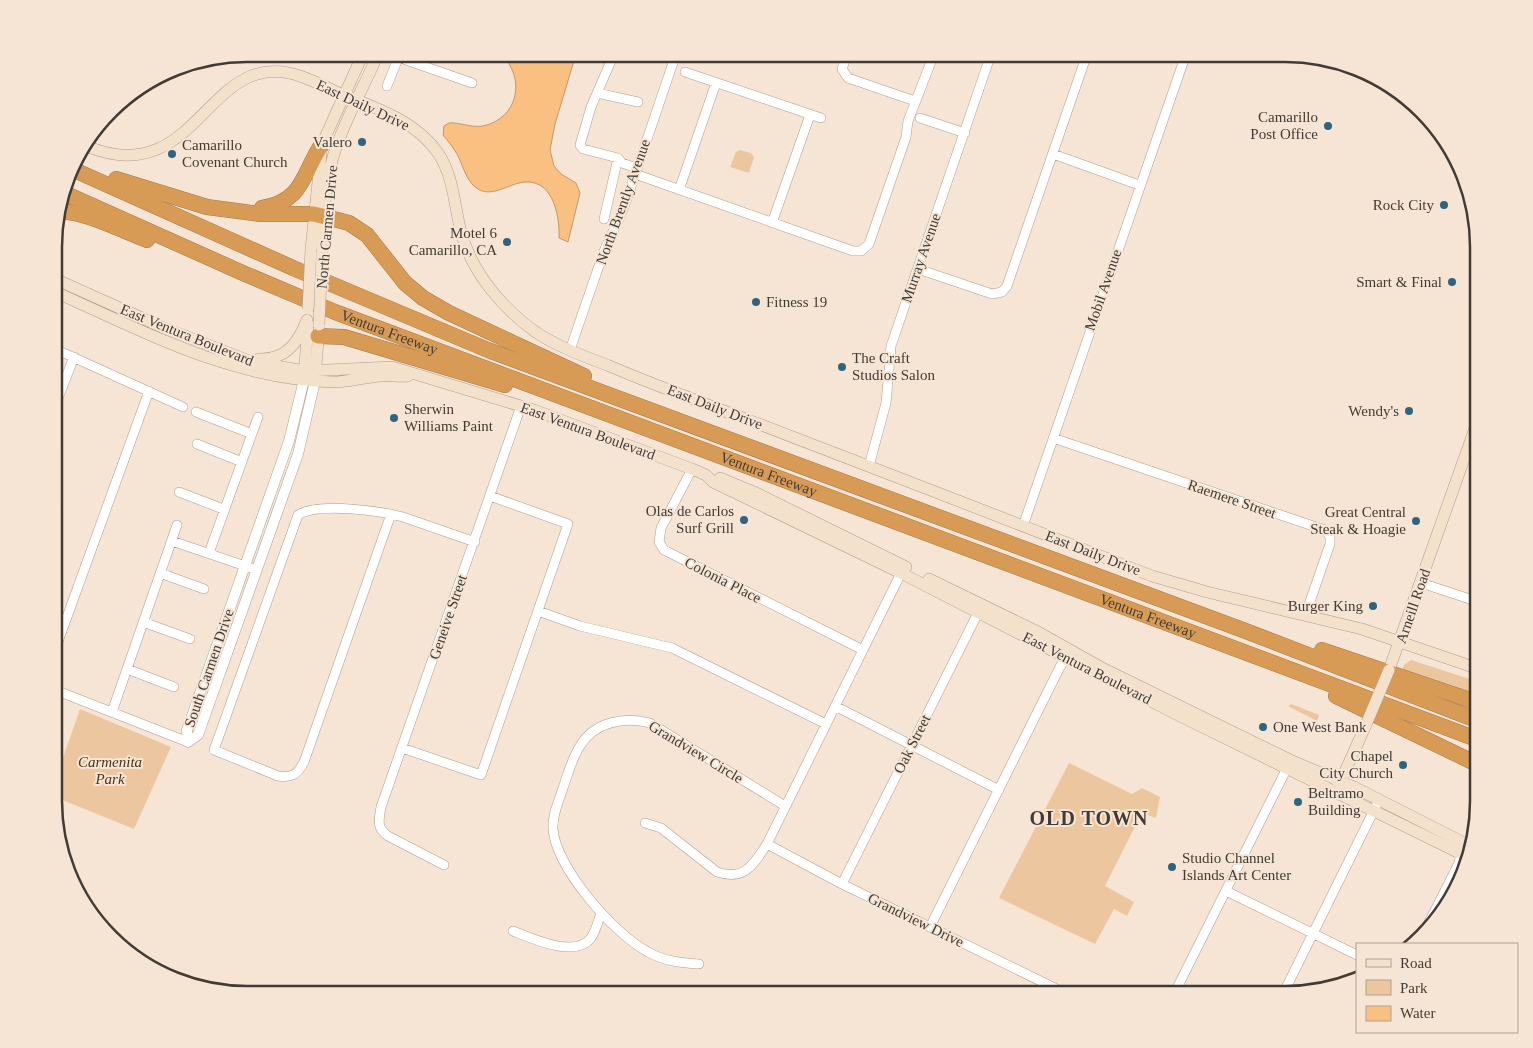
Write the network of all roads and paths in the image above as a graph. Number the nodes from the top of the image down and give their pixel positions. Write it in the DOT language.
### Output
graph roads {
  1 [pos="360,62"];
  2 [pos="374,62"];
  3 [pos="396,62"];
  4 [pos="412,62"];
  5 [pos="611,62"];
  6 [pos="672,62"];
  7 [pos="844,62"];
  8 [pos="931,62"];
  9 [pos="988,62"];
  10 [pos="1084,62"];
  11 [pos="1183,62"];
  12 [pos="684,72"];
  13 [pos="472,83"];
  14 [pos="716,83"];
  15 [pos="387,86"];
  16 [pos="597,93"];
  17 [pos="344,95"];
  18 [pos="357,100"];
  19 [pos="915,101"];
  20 [pos="638,102"];
  21 [pos="810,115"];
  22 [pos="820,118"];
  23 [pos="920,118"];
  24 [pos="964,133"];
  25 [pos="322,144"];
  26 [pos="92,148"];
  27 [pos="1053,154"];
  28 [pos="618,158"];
  29 [pos="81,168"];
  30 [pos="636,171"];
  31 [pos="79,172"];
  32 [pos="1139,185"];
  33 [pos="679,190"];
  34 [pos="70,196"];
  35 [pos="248,211"];
  36 [pos="66,212"];
  37 [pos="320,215"];
  38 [pos="604,219"];
  39 [pos="772,223"];
  40 [pos="918,269"];
  41 [pos="245,274"];
  42 [pos="62,282"];
  43 [pos="62,295"];
  44 [pos="307,320"];
  45 [pos="319,330"];
  46 [pos="570,350"];
  47 [pos="62,351"];
  48 [pos="229,355"];
  49 [pos="74,357"];
  50 [pos="310,375"];
  51 [pos="62,388"];
  52 [pos="148,391"];
  53 [pos="570,401"];
  54 [pos="521,406"];
  55 [pos="638,406"];
  56 [pos="183,407"];
  57 [pos="196,412"];
  58 [pos="258,417"];
  59 [pos="252,434"];
  60 [pos="1053,438"];
  61 [pos="1470,442"];
  62 [pos="197,444"];
  63 [pos="1466,453"];
  64 [pos="1470,455"];
  65 [pos="242,462"];
  66 [pos="869,466"];
  67 [pos="692,470"];
  68 [pos="179,492"];
  69 [pos="490,496"];
  70 [pos="223,509"];
  71 [pos="391,514"];
  72 [pos="177,525"];
  73 [pos="1023,526"];
  74 [pos="172,541"];
  75 [pos="475,542"];
  76 [pos="209,553"];
  77 [pos="244,565"];
  78 [pos="257,570"];
  79 [pos="903,570"];
  80 [pos="160,573"];
  81 [pos="1421,583"];
  82 [pos="204,589"];
  83 [pos="1470,599"];
  84 [pos="980,608"];
  85 [pos="538,611"];
  86 [pos="1306,616"];
  87 [pos="143,622"];
  88 [pos="1243,630"];
  89 [pos="62,631"];
  90 [pos="190,639"];
  91 [pos="1401,641"];
  92 [pos="863,650"];
  93 [pos="1068,655"];
  94 [pos="1265,660"];
  95 [pos="1470,666"];
  96 [pos="127,669"];
  97 [pos="174,686"];
  98 [pos="62,693"];
  99 [pos="1470,700"];
  100 [pos="835,706"];
  101 [pos="112,712"];
  102 [pos="1470,718"];
  103 [pos="826,724"];
  104 [pos="1470,737"];
  105 [pos="188,742"];
  106 [pos="911,745"];
  107 [pos="402,748"];
  108 [pos="1470,761"];
  109 [pos="1289,764"];
  110 [pos="1338,787"];
  111 [pos="999,790"];
  112 [pos="1376,805"];
  113 [pos="785,806"];
  114 [pos="645,823"];
  115 [pos="767,844"];
  116 [pos="1464,849"];
  117 [pos="1464,849"];
  118 [pos="1461,859"];
  119 [pos="444,865"];
  120 [pos="842,884"];
  121 [pos="1226,890"];
  122 [pos="1438,905"];
  123 [pos="601,913"];
  124 [pos="930,927"];
  125 [pos="513,931"];
  126 [pos="1313,933"];
  127 [pos="1356,954"];
  128 [pos="699,964"];
  129 [pos="1051,986"];
  130 [pos="1178,986"];
  131 [pos="1287,986"];
  1 -- 17 [label="main road, North Carmen Drive"];
  2 -- 18 [label="main road, North Carmen Drive"];
  3 -- 15 [label="street"];
  4 -- 13 [label="street"];
  5 -- 16 [label="street"];
  6 -- 30 [label="street, North Brently Avenue"];
  7 -- 19 [label="street"];
  8 -- 19 [label="street"];
  9 -- 24 [label="street, Murray Avenue"];
  10 -- 27 [label="street"];
  11 -- 32 [label="street, Mobil Avenue"];
  12 -- 14 [label="street"];
  14 -- 21 [label="street"];
  14 -- 33 [label="street"];
  16 -- 20 [label="street"];
  16 -- 28 [label="street"];
  17 -- 18 [label="main road, East Daily Drive"];
  17 -- 25 [label="main road, North Carmen Drive"];
  17 -- 26 [label="main road, East Daily Drive"];
  18 -- 37 [label="main road, North Carmen Drive"];
  18 -- 46 [label="main road, East Daily Drive"];
  19 -- 39 [label="street"];
  21 -- 22 [label="street"];
  21 -- 39 [label="street"];
  23 -- 24 [label="street"];
  24 -- 40 [label="street, Murray Avenue"];
  25 -- 35 [label="highway"];
  25 -- 37 [label="main road, North Carmen Drive"];
  27 -- 32 [label="street"];
  27 -- 40 [label="street"];
  28 -- 30 [label="street"];
  28 -- 38 [label="street"];
  29 -- 35 [label="highway"];
  30 -- 33 [label="street"];
  30 -- 46 [label="street, North Brently Avenue"];
  31 -- 55 [label="highway, Ventura Freeway"];
  32 -- 60 [label="street, Mobil Avenue"];
  33 -- 39 [label="street"];
  34 -- 41 [label="highway, Ventura Freeway"];
  35 -- 37 [label="highway"];
  36 -- 41 [label="highway"];
  37 -- 44 [label="main road, North Carmen Drive, bridge"];
  37 -- 45 [label="main road, North Carmen Drive, bridge"];
  37 -- 55 [label="highway"];
  40 -- 66 [label="street, Murray Avenue"];
  41 -- 53 [label="highway, Ventura Freeway"];
  42 -- 48 [label="main road, East Ventura Boulevard"];
  43 -- 50 [label="main road, East Ventura Boulevard"];
  44 -- 48 [label="main road"];
  44 -- 50 [label="main road, North Carmen Drive"];
  45 -- 50 [label="main road, North Carmen Drive"];
  45 -- 53 [label="highway"];
  46 -- 66 [label="main road, East Daily Drive"];
  47 -- 49 [label="street"];
  48 -- 50 [label="main road, East Ventura Boulevard"];
  49 -- 51 [label="street"];
  49 -- 52 [label="street"];
  50 -- 54 [label="main road, East Ventura Boulevard"];
  50 -- 77 [label="street, South Carmen Drive"];
  50 -- 78 [label="street, South Carmen Drive"];
  52 -- 56 [label="street"];
  52 -- 89 [label="street"];
  53 -- 94 [label="highway, Ventura Freeway"];
  54 -- 67 [label="main road, East Ventura Boulevard"];
  54 -- 69 [label="street, Geneive Street"];
  55 -- 88 [label="highway, Ventura Freeway"];
  57 -- 59 [label="street"];
  58 -- 59 [label="street"];
  59 -- 65 [label="street"];
  60 -- 73 [label="street, Mobil Avenue"];
  60 -- 86 [label="street, Raemere Street"];
  61 -- 63 [label="main road, Arneill Road"];
  62 -- 65 [label="street"];
  63 -- 64 [label="street"];
  63 -- 81 [label="main road, Arneill Road"];
  65 -- 70 [label="street"];
  66 -- 73 [label="main road, East Daily Drive"];
  67 -- 79 [label="main road, East Ventura Boulevard"];
  67 -- 92 [label="street, Colonia Place"];
  68 -- 70 [label="street"];
  69 -- 75 [label="street, Geneive Street"];
  69 -- 85 [label="street"];
  70 -- 76 [label="street"];
  71 -- 71 [label="street"];
  71 -- 75 [label="street"];
  72 -- 74 [label="street"];
  73 -- 86 [label="main road, East Daily Drive"];
  74 -- 76 [label="street"];
  74 -- 80 [label="street"];
  75 -- 107 [label="street, Geneive Street"];
  76 -- 77 [label="street"];
  77 -- 78 [label="street"];
  77 -- 105 [label="street, South Carmen Drive"];
  78 -- 105 [label="street, South Carmen Drive"];
  79 -- 84 [label="main road, East Ventura Boulevard"];
  79 -- 92 [label="street"];
  80 -- 82 [label="street"];
  80 -- 87 [label="street"];
  81 -- 83 [label="street"];
  81 -- 91 [label="main road, Arneill Road"];
  84 -- 93 [label="main road, East Ventura Boulevard"];
  84 -- 106 [label="street, Oak Street"];
  85 -- 103 [label="street"];
  85 -- 107 [label="street"];
  86 -- 91 [label="main road, East Daily Drive"];
  87 -- 90 [label="street"];
  87 -- 96 [label="street"];
  88 -- 99 [label="highway"];
  88 -- 102 [label="highway, Ventura Freeway"];
  91 -- 95 [label="main road, East Daily Drive"];
  91 -- 110 [label="main road, Arneill Road, bridge"];
  92 -- 100 [label="street"];
  93 -- 109 [label="main road, East Ventura Boulevard"];
  93 -- 111 [label="street"];
  94 -- 104 [label="highway, Ventura Freeway"];
  94 -- 108 [label="highway"];
  96 -- 97 [label="street"];
  96 -- 101 [label="street"];
  98 -- 101 [label="street"];
  100 -- 103 [label="street"];
  100 -- 106 [label="street"];
  101 -- 105 [label="street"];
  103 -- 113 [label="street"];
  106 -- 111 [label="street"];
  106 -- 120 [label="street, Oak Street"];
  107 -- 119 [label="street, Geneive Street"];
  109 -- 110 [label="main road, East Ventura Boulevard"];
  109 -- 121 [label="street"];
  110 -- 112 [label="main road, East Ventura Boulevard"];
  111 -- 124 [label="street"];
  112 -- 116 [label="main road"];
  112 -- 117 [label="main road, East Ventura Boulevard"];
  112 -- 126 [label="street"];
  113 -- 115 [label="street"];
  113 -- 123 [label="street, Grandview Circle"];
  114 -- 115 [label="street"];
  115 -- 120 [label="street, Grandview Drive"];
  118 -- 122 [label="street"];
  120 -- 124 [label="street, Grandview Drive"];
  121 -- 126 [label="street"];
  121 -- 130 [label="street"];
  123 -- 125 [label="street"];
  123 -- 128 [label="street, Grandview Circle"];
  124 -- 129 [label="street, Grandview Drive"];
  126 -- 127 [label="street"];
  126 -- 131 [label="street"];
}
